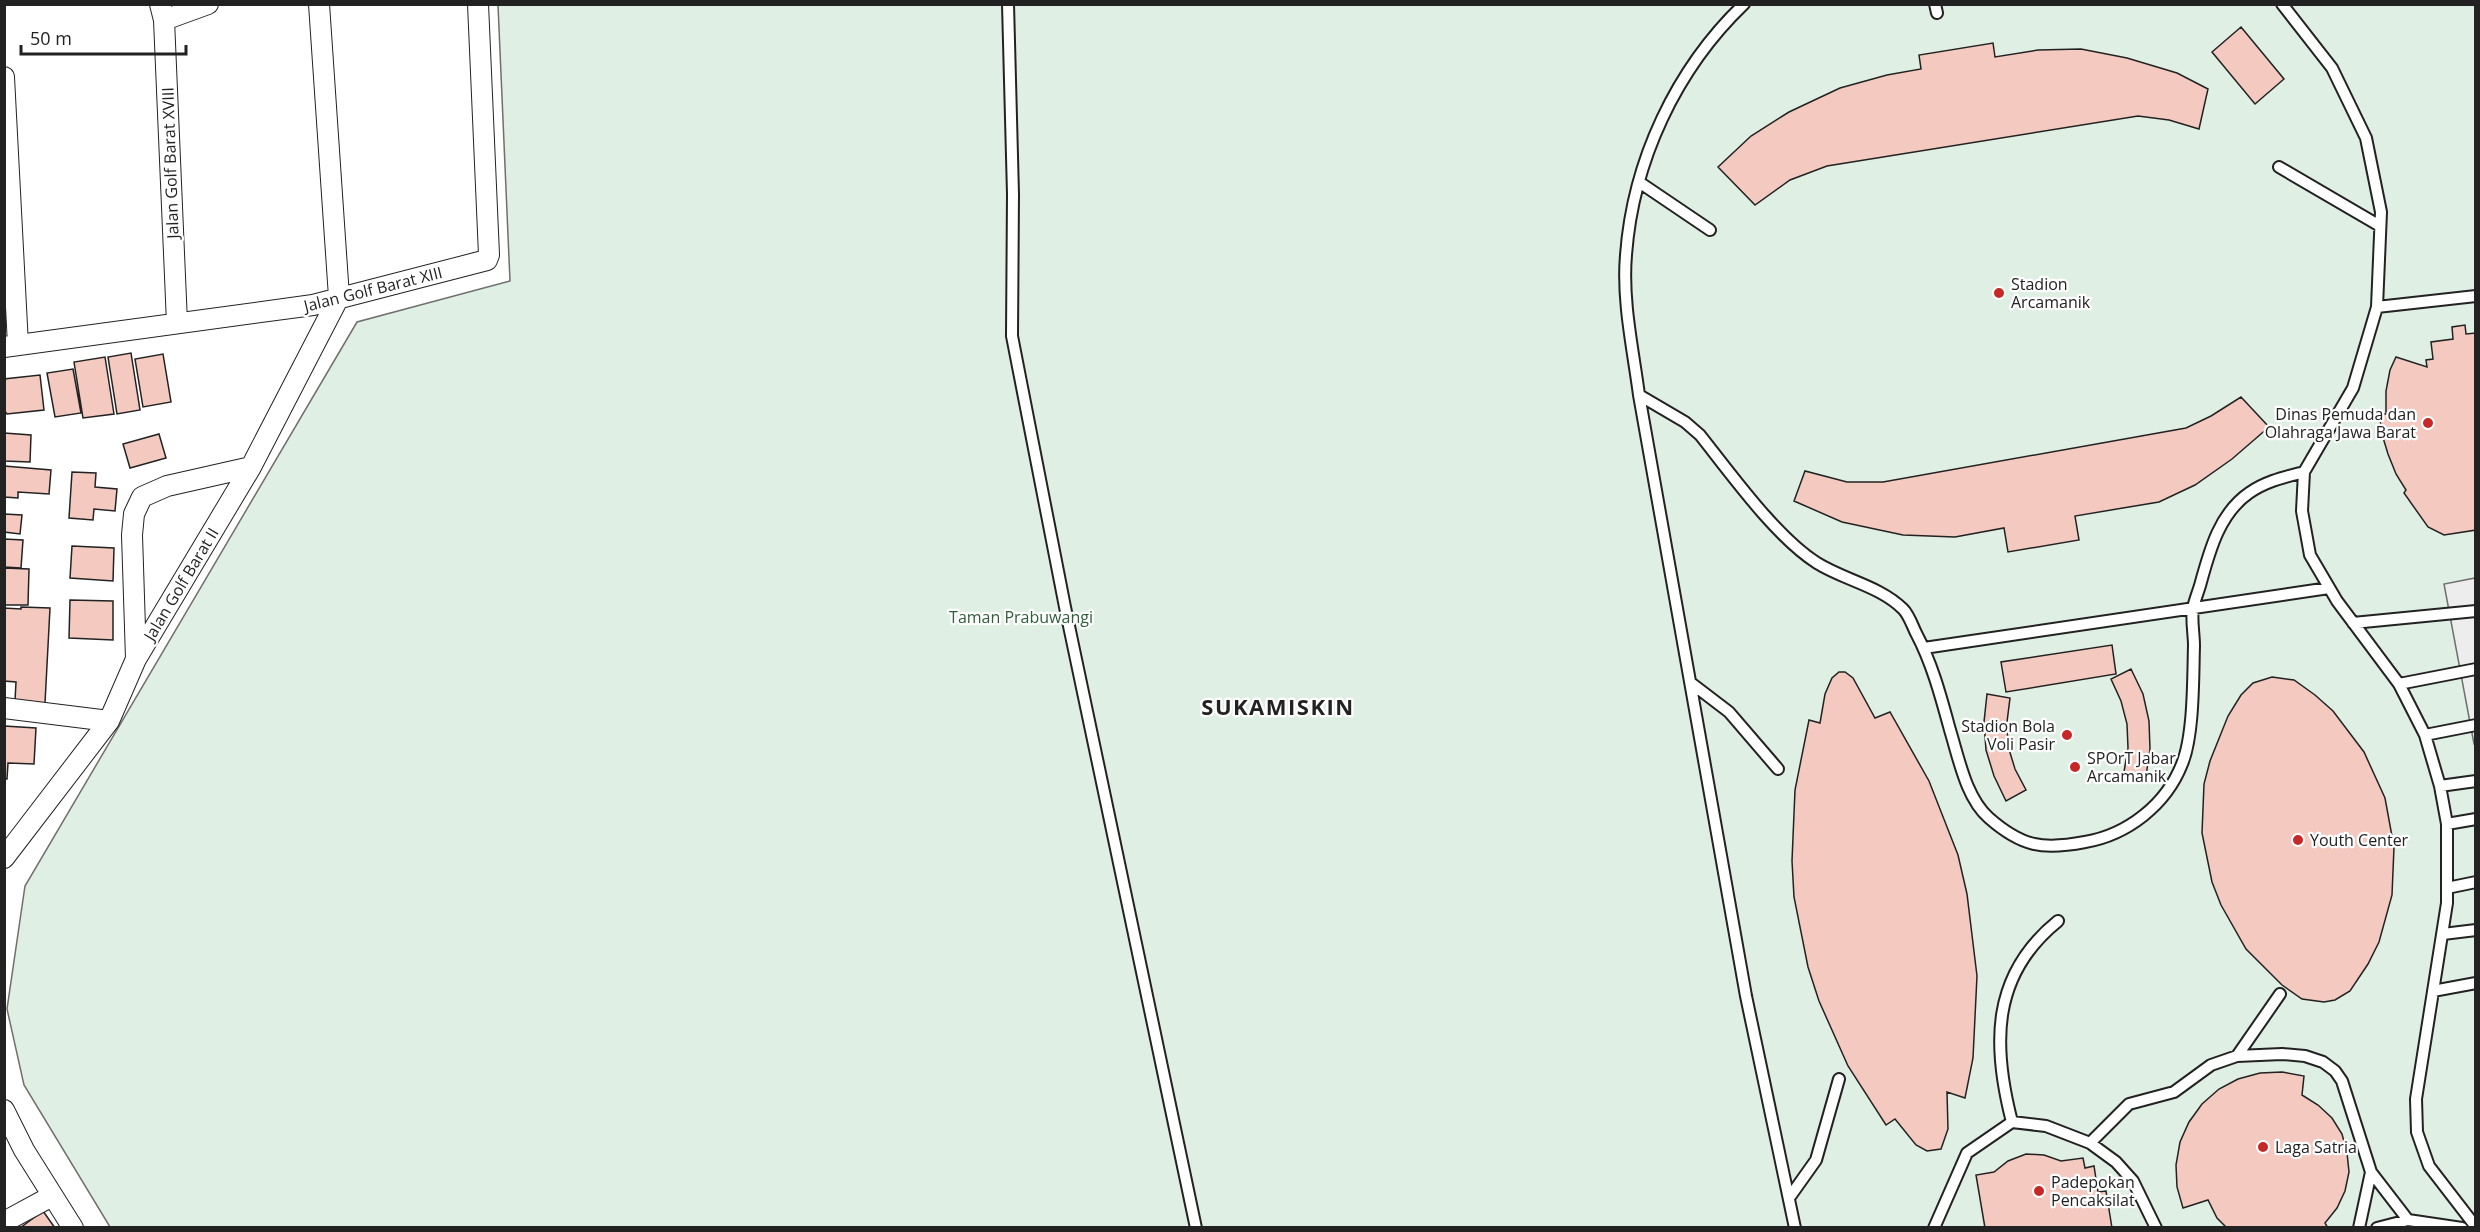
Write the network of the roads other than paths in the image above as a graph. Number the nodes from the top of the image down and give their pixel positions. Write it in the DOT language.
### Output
graph roads {
  1 [pos="208,4"];
  2 [pos="320,4"];
  3 [pos="478,4"];
  4 [pos="1008,4"];
  5 [pos="1744,4"];
  6 [pos="2282,4"];
  7 [pos="162,12"];
  8 [pos="4,77"];
  9 [pos="2280,167"];
  10 [pos="1639,182"];
  11 [pos="2380,226"];
  12 [pos="1710,230"];
  13 [pos="2475,296"];
  14 [pos="339,297"];
  15 [pos="2377,307"];
  16 [pos="177,323"];
  17 [pos="11,346"];
  18 [pos="1639,395"];
  19 [pos="251,467"];
  20 [pos="2304,472"];
  21 [pos="2329,588"];
  22 [pos="2193,608"];
  23 [pos="2475,611"];
  24 [pos="2353,622"];
  25 [pos="1924,648"];
  26 [pos="136,659"];
  27 [pos="2475,669"];
  28 [pos="1691,683"];
  29 [pos="2399,684"];
  30 [pos="4,708"];
  31 [pos="109,721"];
  32 [pos="2475,725"];
  33 [pos="2425,735"];
  34 [pos="1778,769"];
  35 [pos="2475,781"];
  36 [pos="2440,786"];
  37 [pos="2475,819"];
  38 [pos="2447,824"];
  39 [pos="4,858"];
  40 [pos="2475,882"];
  41 [pos="2447,888"];
  42 [pos="2058,921"];
  43 [pos="2475,930"];
  44 [pos="2443,934"];
  45 [pos="2475,983"];
  46 [pos="2433,991"];
  47 [pos="2280,994"];
  48 [pos="2237,1056"];
  49 [pos="1839,1078"];
  50 [pos="4,1110"];
  51 [pos="2012,1122"];
  52 [pos="2090,1143"];
  53 [pos="2371,1172"];
  54 [pos="52,1196"];
  55 [pos="1789,1198"];
  56 [pos="2408,1220"];
  57 [pos="4,1222"];
  58 [pos="73,1227"];
  59 [pos="1196,1227"];
  60 [pos="1795,1227"];
  61 [pos="1934,1227"];
  62 [pos="2156,1227"];
  63 [pos="2359,1227"];
  64 [pos="2377,1227"];
  65 [pos="2462,1227"];
  66 [pos="2475,1227"];
  1 -- 7 [label="street"];
  2 -- 14 [label="street"];
  3 -- 14 [label="street, Jalan Golf Barat XIII"];
  4 -- 59 [label="lane"];
  5 -- 10 [label="lane"];
  6 -- 11 [label="lane"];
  7 -- 16 [label="street, Jalan Golf Barat XVIII"];
  8 -- 17 [label="street"];
  9 -- 11 [label="lane"];
  10 -- 12 [label="lane"];
  10 -- 18 [label="lane"];
  11 -- 15 [label="lane"];
  13 -- 15 [label="lane"];
  14 -- 16 [label="street, Jalan Golf Barat XIII"];
  14 -- 19 [label="street, Jalan Golf Barat II"];
  15 -- 20 [label="lane"];
  16 -- 17 [label="street, Jalan Golf Barat XIII"];
  18 -- 25 [label="lane"];
  18 -- 28 [label="lane"];
  19 -- 26 [label="street, Jalan Golf Barat II"];
  19 -- 26 [label="street"];
  20 -- 21 [label="lane"];
  20 -- 22 [label="lane"];
  21 -- 22 [label="lane"];
  21 -- 24 [label="lane"];
  22 -- 25 [label="lane"];
  22 -- 25 [label="lane"];
  23 -- 24 [label="lane"];
  24 -- 29 [label="lane"];
  26 -- 31 [label="street, Jalan Golf Barat II"];
  27 -- 29 [label="lane"];
  28 -- 34 [label="lane"];
  28 -- 55 [label="lane"];
  29 -- 33 [label="lane"];
  30 -- 31 [label="street"];
  31 -- 39 [label="street, Jalan Golf Barat II"];
  32 -- 33 [label="lane"];
  33 -- 36 [label="lane"];
  35 -- 36 [label="lane"];
  36 -- 38 [label="lane"];
  37 -- 38 [label="lane"];
  38 -- 41 [label="lane"];
  40 -- 41 [label="lane"];
  41 -- 44 [label="lane"];
  42 -- 51 [label="lane"];
  43 -- 44 [label="lane"];
  44 -- 46 [label="lane"];
  45 -- 46 [label="lane"];
  46 -- 66 [label="lane"];
  47 -- 48 [label="lane"];
  48 -- 52 [label="lane"];
  48 -- 53 [label="lane"];
  49 -- 55 [label="lane"];
  50 -- 54 [label="street"];
  51 -- 52 [label="lane"];
  51 -- 61 [label="lane"];
  52 -- 62 [label="lane"];
  53 -- 56 [label="lane"];
  53 -- 63 [label="lane"];
  54 -- 57 [label="street"];
  54 -- 58 [label="street"];
  55 -- 60 [label="lane"];
  56 -- 64 [label="lane"];
  56 -- 65 [label="lane"];
}
